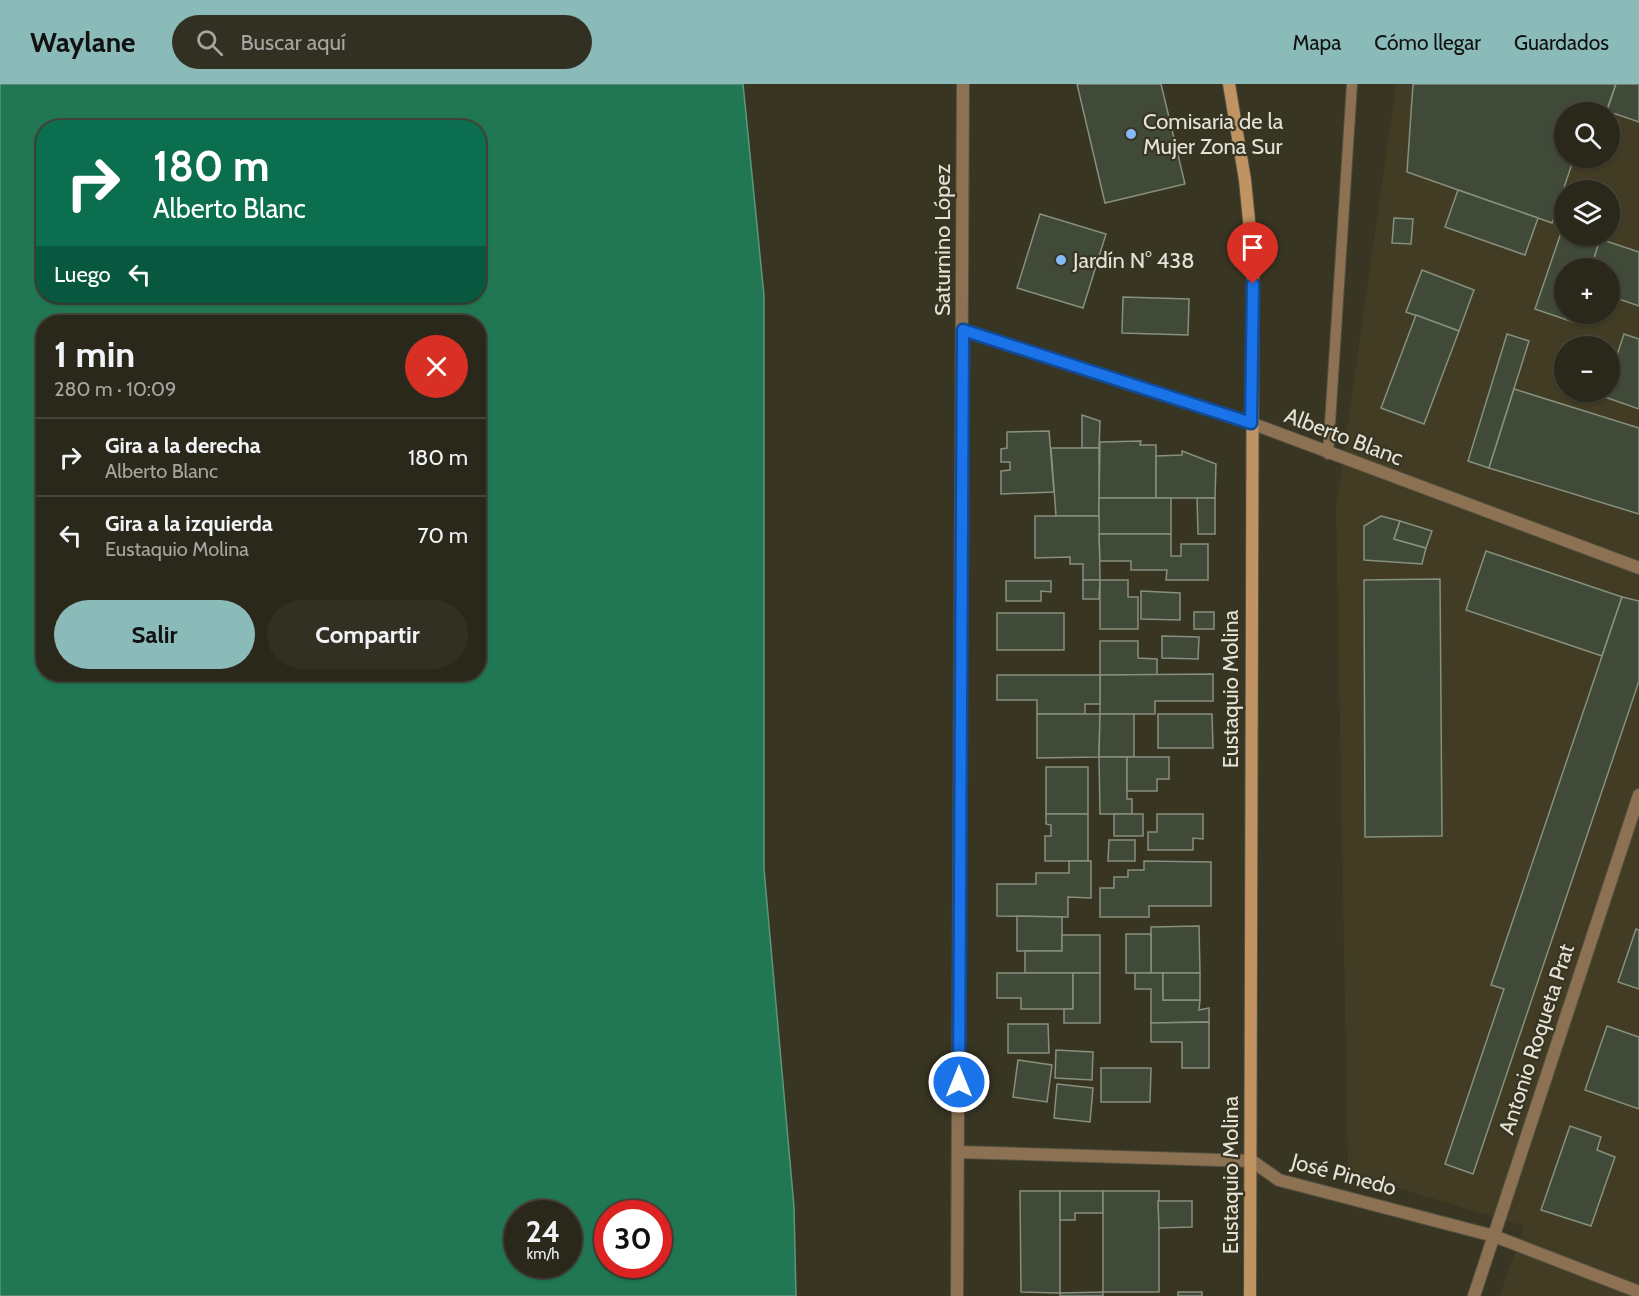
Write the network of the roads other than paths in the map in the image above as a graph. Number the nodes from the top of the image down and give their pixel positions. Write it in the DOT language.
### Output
graph roads {
  1 [pos="963,84"];
  2 [pos="1229,84"];
  3 [pos="1352,84"];
  4 [pos="963,330"];
  5 [pos="1251,423"];
  6 [pos="1328,454"];
  7 [pos="1639,568"];
  8 [pos="1639,795"];
  9 [pos="958,1152"];
  10 [pos="1251,1161"];
  11 [pos="1494,1236"];
  12 [pos="1639,1292"];
  13 [pos="957,1296"];
  14 [pos="1250,1296"];
  15 [pos="1474,1296"];
  1 -- 4 [label="street, Saturnino López"];
  2 -- 5 [label="main road, Eustaquio Molina"];
  3 -- 6 [label="lane"];
  4 -- 5 [label="street, Alberto Blanc"];
  4 -- 9 [label="street, Saturnino López"];
  5 -- 6 [label="street, Alberto Blanc"];
  5 -- 10 [label="main road, Eustaquio Molina"];
  6 -- 7 [label="street, Alberto Blanc"];
  8 -- 11 [label="street, Antonio Roqueta Prat"];
  9 -- 10 [label="street"];
  9 -- 13 [label="street, Saturnino López"];
  10 -- 11 [label="street, José Pinedo"];
  10 -- 14 [label="main road, Eustaquio Molina"];
  11 -- 12 [label="street, José Pinedo"];
  11 -- 15 [label="street, Antonio Roqueta Prat"];
}
